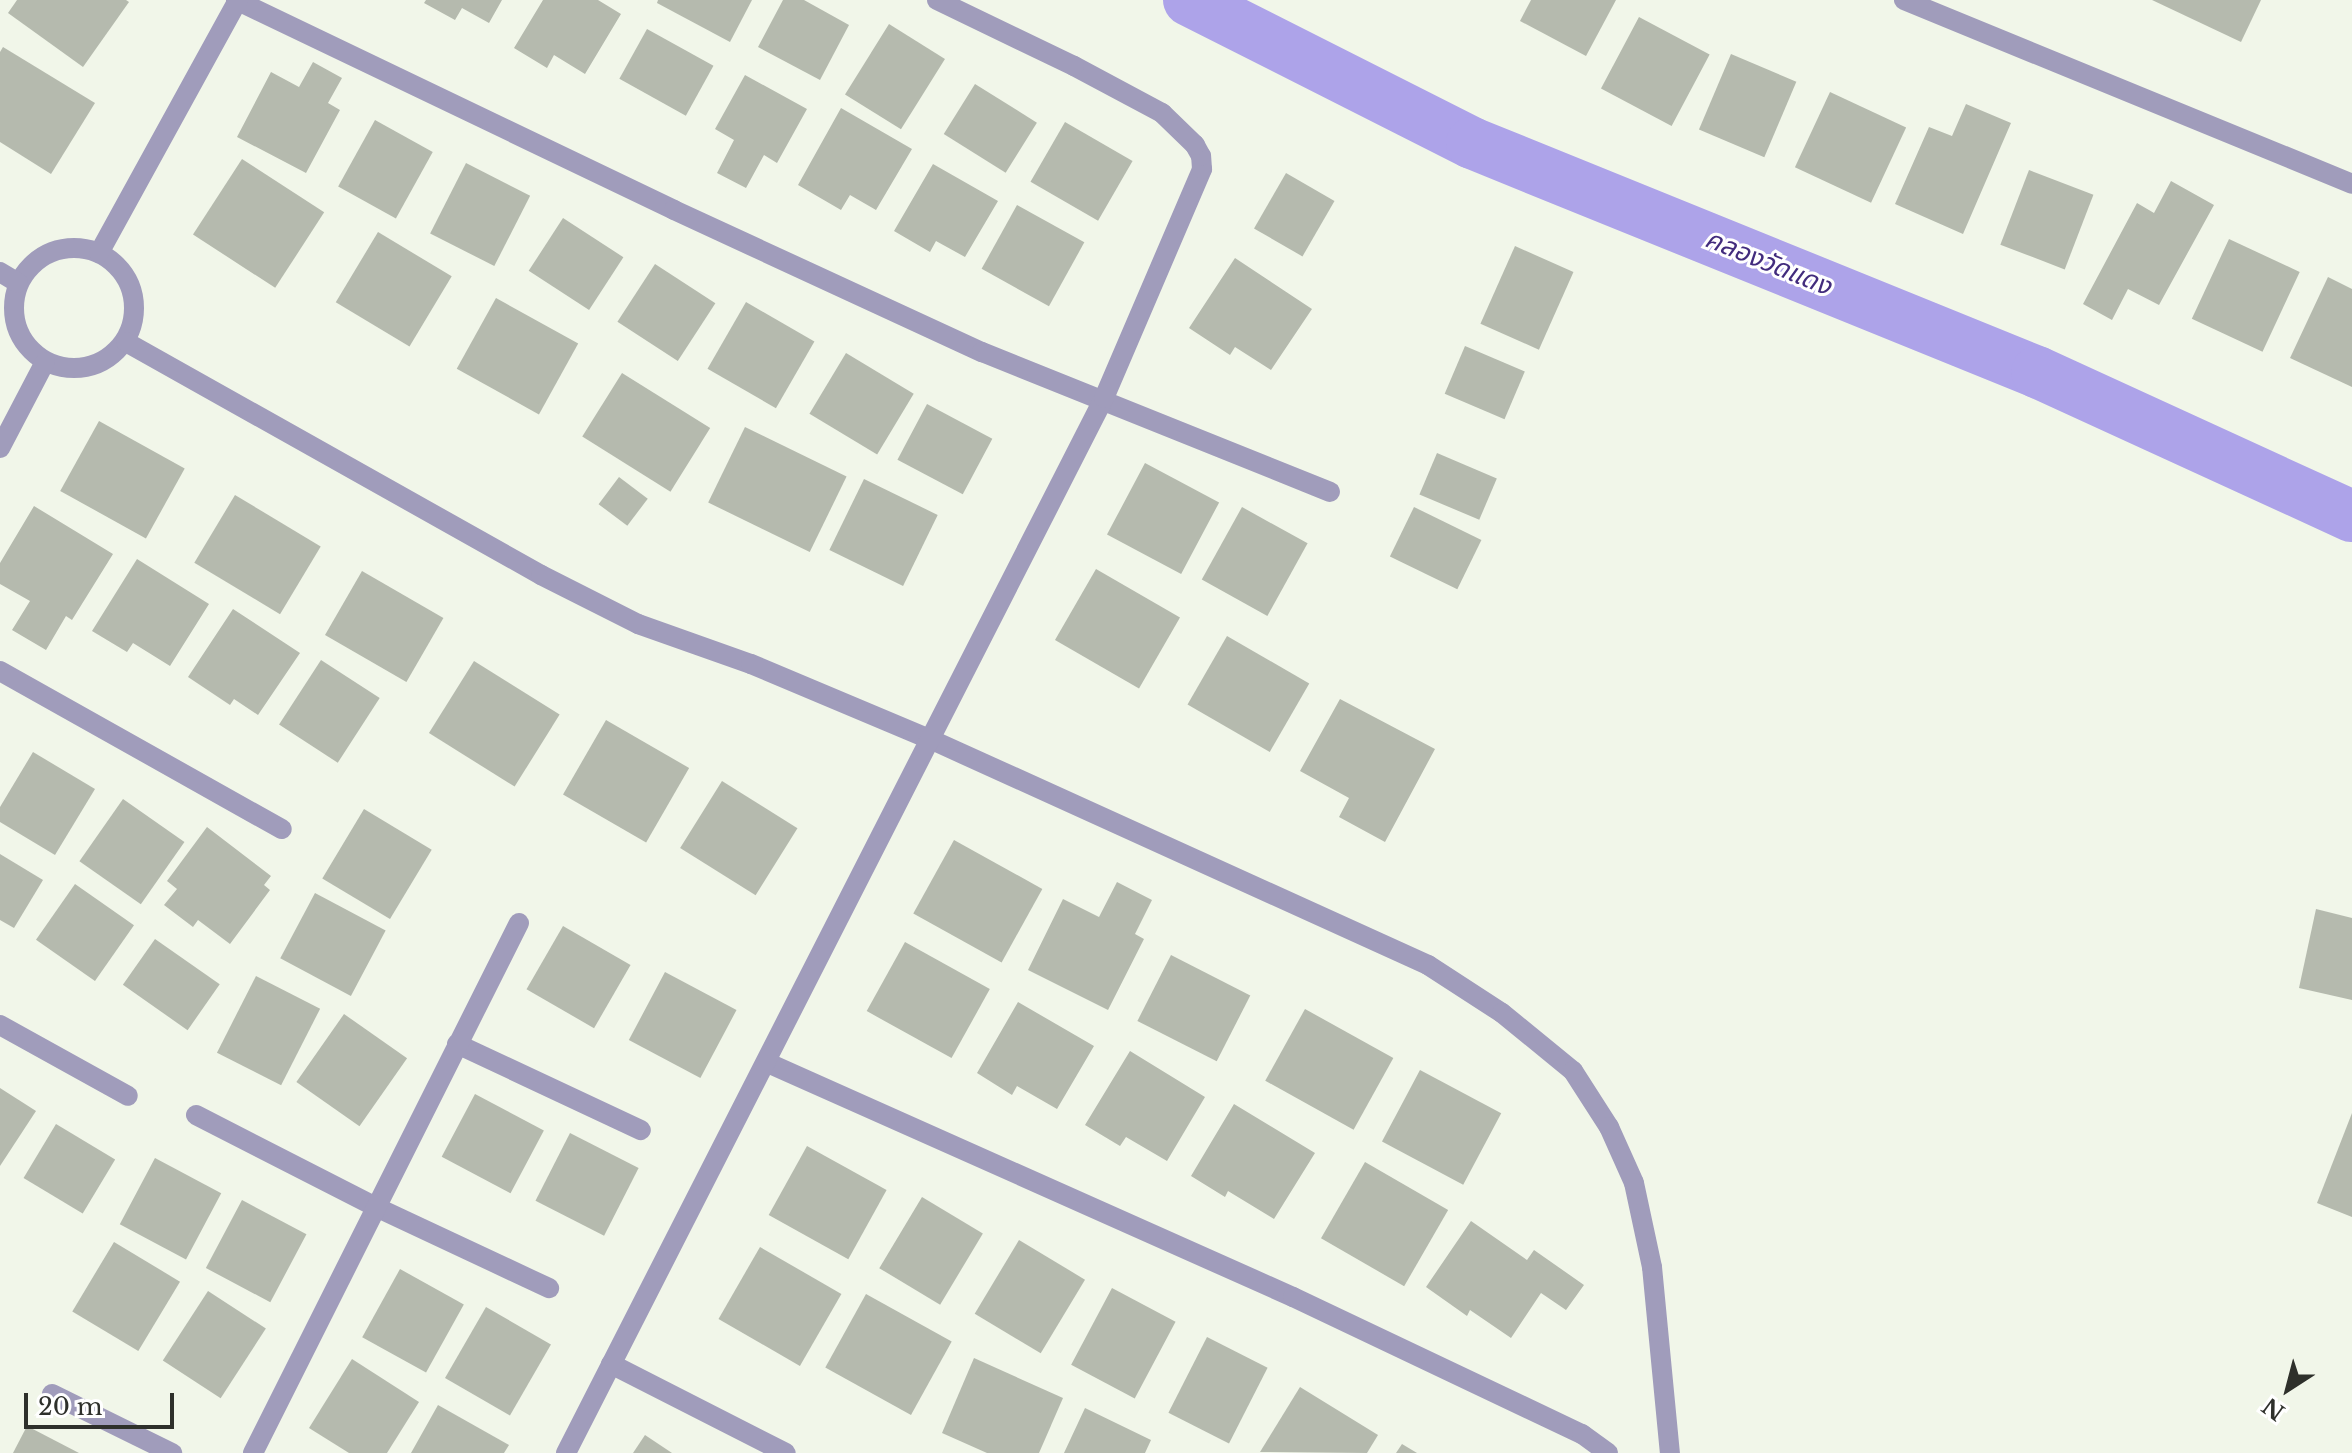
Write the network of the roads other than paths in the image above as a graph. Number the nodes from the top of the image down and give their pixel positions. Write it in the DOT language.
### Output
graph roads {
  1 [pos="237,0"];
  2 [pos="937,0"];
  3 [pos="1904,0"];
  4 [pos="2352,184"];
  5 [pos="99,253"];
  6 [pos="0,272"];
  7 [pos="18,283"];
  8 [pos="126,342"];
  9 [pos="45,362"];
  10 [pos="1104,398"];
  11 [pos="0,448"];
  12 [pos="1330,492"];
  13 [pos="0,671"];
  14 [pos="932,740"];
  15 [pos="282,829"];
  16 [pos="519,923"];
  17 [pos="0,1025"];
  18 [pos="457,1044"];
  19 [pos="768,1063"];
  20 [pos="128,1096"];
  21 [pos="196,1115"];
  22 [pos="641,1130"];
  23 [pos="378,1208"];
  24 [pos="549,1288"];
  25 [pos="611,1364"];
  26 [pos="52,1394"];
  27 [pos="172,1453"];
  28 [pos="253,1453"];
  29 [pos="566,1453"];
  30 [pos="786,1453"];
  31 [pos="1608,1453"];
  32 [pos="1670,1453"];
  1 -- 5 [label="street"];
  1 -- 10 [label="street"];
  2 -- 10 [label="street"];
  3 -- 4 [label="street"];
  5 -- 7 [label="street"];
  5 -- 8 [label="street"];
  6 -- 7 [label="street"];
  7 -- 9 [label="street"];
  8 -- 9 [label="street"];
  8 -- 14 [label="street"];
  9 -- 11 [label="street"];
  10 -- 12 [label="street"];
  10 -- 14 [label="street"];
  13 -- 15 [label="street"];
  14 -- 19 [label="street"];
  14 -- 32 [label="street"];
  16 -- 18 [label="street"];
  17 -- 20 [label="street"];
  18 -- 22 [label="street"];
  18 -- 23 [label="street"];
  19 -- 25 [label="street"];
  19 -- 31 [label="street"];
  21 -- 23 [label="street"];
  23 -- 24 [label="street"];
  23 -- 28 [label="street"];
  25 -- 29 [label="street"];
  25 -- 30 [label="street"];
  26 -- 27 [label="street"];
}
